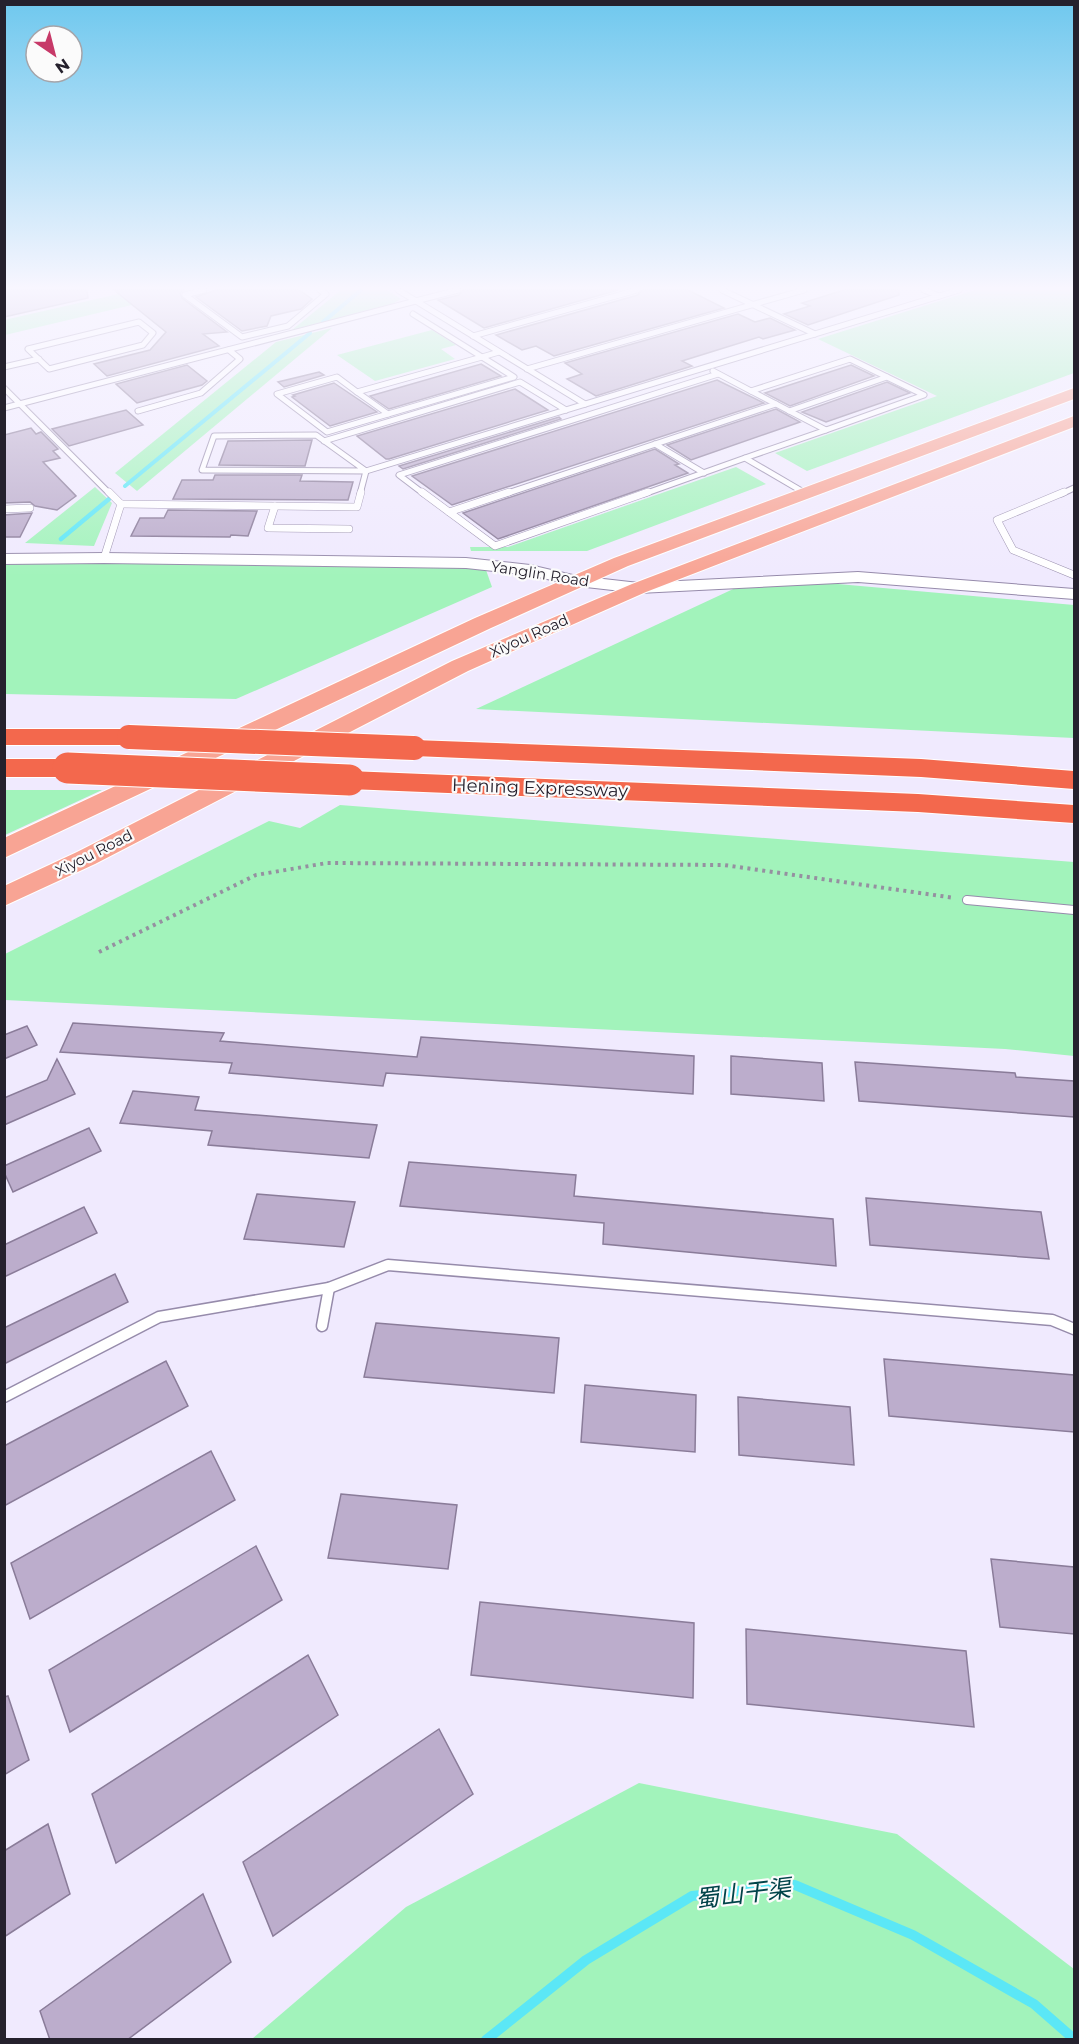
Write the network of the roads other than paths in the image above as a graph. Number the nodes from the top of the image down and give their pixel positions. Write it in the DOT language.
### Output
graph roads {
  1 [pos="92,385"];
  2 [pos="210,385"];
  3 [pos="307,385"];
  4 [pos="348,385"];
  5 [pos="380,385"];
  6 [pos="485,385"];
  7 [pos="509,385"];
  8 [pos="526,385"];
  9 [pos="554,385"];
  10 [pos="647,385"];
  11 [pos="682,385"];
  12 [pos="739,385"];
  13 [pos="768,385"];
  14 [pos="863,385"];
  15 [pos="904,385"];
  16 [pos="4,388"];
  17 [pos="750,391"];
  18 [pos="357,392"];
  19 [pos="1074,393"];
  20 [pos="20,404"];
  21 [pos="585,404"];
  22 [pos="776,404"];
  23 [pos="4,408"];
  24 [pos="566,410"];
  25 [pos="138,411"];
  26 [pos="789,411"];
  27 [pos="388,414"];
  28 [pos="1074,421"];
  29 [pos="826,430"];
  30 [pos="324,441"];
  31 [pos="655,444"];
  32 [pos="745,458"];
  33 [pos="366,471"];
  34 [pos="704,473"];
  35 [pos="1074,488"];
  36 [pos="805,493"];
  37 [pos="121,504"];
  38 [pos="274,506"];
  39 [pos="30,508"];
  40 [pos="4,509"];
  41 [pos="449,512"];
  42 [pos="349,529"];
  43 [pos="104,558"];
  44 [pos="4,559"];
  45 [pos="1074,575"];
  46 [pos="577,581"];
  47 [pos="639,588"];
  48 [pos="1074,594"];
  49 [pos="4,737"];
  50 [pos="4,768"];
  51 [pos="1074,780"];
  52 [pos="1074,814"];
  53 [pos="4,849"];
  54 [pos="4,897"];
  55 [pos="967,900"];
  56 [pos="1074,910"];
  57 [pos="329,1288"];
  58 [pos="322,1326"];
  59 [pos="1074,1329"];
  60 [pos="4,1397"];
  1 -- 20 [label="lane"];
  2 -- 25 [label="lane"];
  3 -- 27 [label="lane"];
  4 -- 18 [label="lane"];
  5 -- 18 [label="lane"];
  6 -- 27 [label="lane"];
  7 -- 30 [label="lane"];
  8 -- 24 [label="lane"];
  9 -- 21 [label="lane"];
  10 -- 21 [label="lane"];
  11 -- 41 [label="lane"];
  12 -- 17 [label="lane"];
  13 -- 17 [label="lane"];
  14 -- 26 [label="lane"];
  15 -- 29 [label="lane"];
  16 -- 20 [label="lane"];
  17 -- 22 [label="lane"];
  18 -- 27 [label="lane"];
  19 -- 36 [label="main road, Xiyou Road"];
  20 -- 23 [label="lane"];
  20 -- 37 [label="lane"];
  21 -- 24 [label="lane"];
  22 -- 26 [label="lane"];
  22 -- 31 [label="lane"];
  24 -- 33 [label="lane"];
  26 -- 29 [label="lane"];
  28 -- 47 [label="main road, Xiyou Road"];
  29 -- 32 [label="lane"];
  30 -- 33 [label="lane"];
  30 -- 33 [label="lane"];
  31 -- 34 [label="lane"];
  31 -- 41 [label="lane"];
  32 -- 34 [label="lane"];
  32 -- 36 [label="lane"];
  33 -- 38 [label="lane"];
  34 -- 41 [label="lane"];
  35 -- 45 [label="lane"];
  36 -- 46 [label="main road, Xiyou Road"];
  37 -- 38 [label="lane"];
  37 -- 43 [label="lane"];
  38 -- 42 [label="lane"];
  39 -- 40 [label="lane"];
  43 -- 44 [label="street, Yanglin Road"];
  43 -- 46 [label="street, Yanglin Road"];
  46 -- 47 [label="street, Yanglin Road"];
  46 -- 53 [label="main road, Xiyou Road"];
  47 -- 48 [label="street, Yanglin Road"];
  47 -- 54 [label="main road, Xiyou Road"];
  49 -- 51 [label="highway, Hening Expressway, bridge"];
  50 -- 52 [label="highway, Hening Expressway, bridge"];
  55 -- 56 [label="lane"];
  57 -- 58 [label="lane"];
  57 -- 59 [label="lane"];
  57 -- 60 [label="lane"];
}
